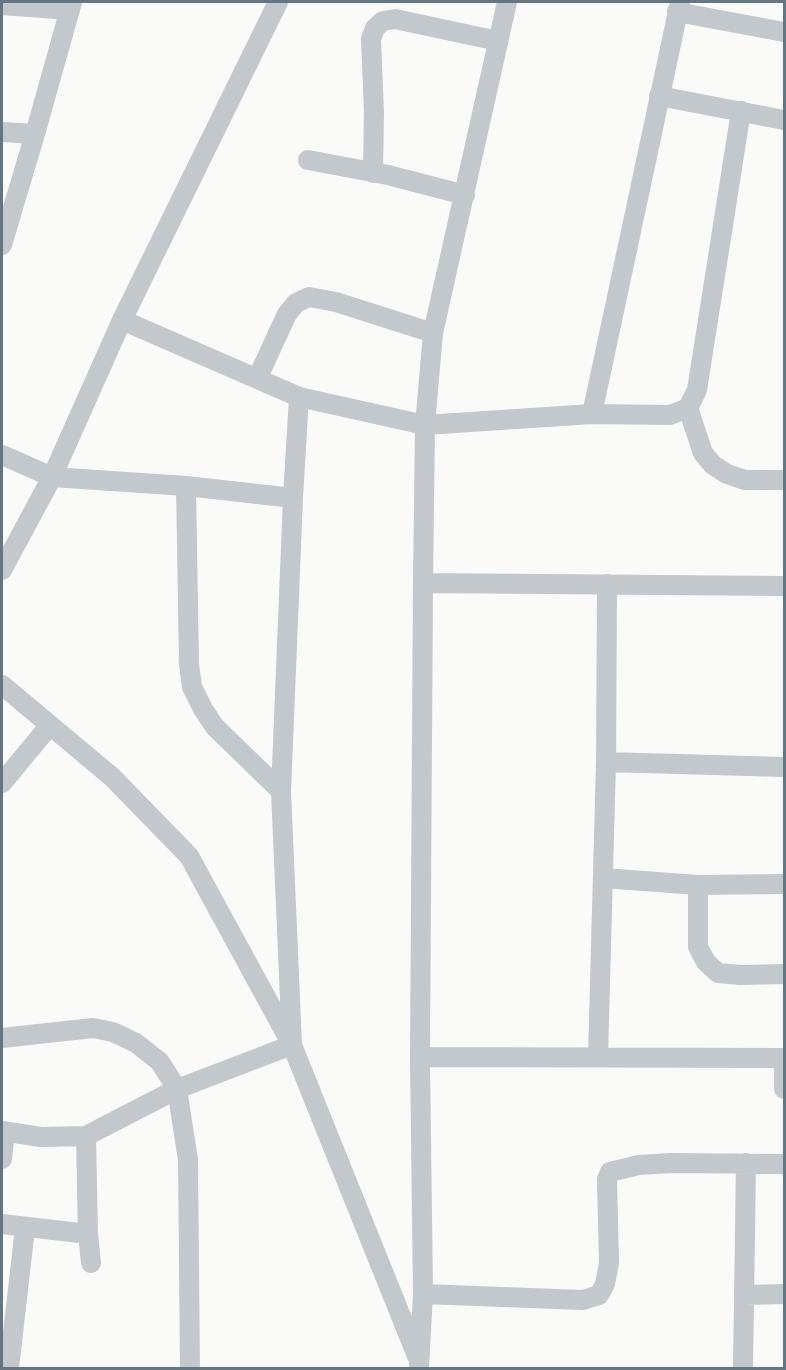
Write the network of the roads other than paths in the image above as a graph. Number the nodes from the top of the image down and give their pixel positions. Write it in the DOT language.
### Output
graph roads {
  1 [pos="278,2"];
  2 [pos="507,2"];
  3 [pos="2,5"];
  4 [pos="71,6"];
  5 [pos="678,7"];
  6 [pos="784,32"];
  7 [pos="498,41"];
  8 [pos="659,96"];
  9 [pos="741,111"];
  10 [pos="784,120"];
  11 [pos="2,132"];
  12 [pos="35,134"];
  13 [pos="308,160"];
  14 [pos="373,173"];
  15 [pos="465,195"];
  16 [pos="2,245"];
  17 [pos="122,320"];
  18 [pos="433,333"];
  19 [pos="257,379"];
  20 [pos="299,397"];
  21 [pos="688,408"];
  22 [pos="592,414"];
  23 [pos="425,425"];
  24 [pos="2,455"];
  25 [pos="52,477"];
  26 [pos="784,480"];
  27 [pos="186,486"];
  28 [pos="292,498"];
  29 [pos="2,570"];
  30 [pos="423,583"];
  31 [pos="608,584"];
  32 [pos="784,586"];
  33 [pos="2,685"];
  34 [pos="50,725"];
  35 [pos="606,762"];
  36 [pos="784,767"];
  37 [pos="2,783"];
  38 [pos="281,791"];
  39 [pos="603,878"];
  40 [pos="784,884"];
  41 [pos="698,885"];
  42 [pos="784,974"];
  43 [pos="2,1038"];
  44 [pos="292,1045"];
  45 [pos="420,1057"];
  46 [pos="598,1057"];
  47 [pos="784,1058"];
  48 [pos="177,1089"];
  49 [pos="784,1089"];
  50 [pos="3,1131"];
  51 [pos="86,1136"];
  52 [pos="2,1160"];
  53 [pos="746,1164"];
  54 [pos="784,1164"];
  55 [pos="2,1224"];
  56 [pos="25,1228"];
  57 [pos="88,1234"];
  58 [pos="91,1263"];
  59 [pos="423,1294"];
  60 [pos="784,1294"];
  61 [pos="744,1295"];
  62 [pos="419,1365"];
  63 [pos="2,1367"];
  64 [pos="8,1368"];
  65 [pos="190,1368"];
  66 [pos="743,1368"];
  1 -- 17 [label="street"];
  2 -- 7 [label="street"];
  3 -- 4 [label="street"];
  4 -- 12 [label="street"];
  5 -- 6 [label="street"];
  5 -- 8 [label="street"];
  7 -- 14 [label="street"];
  7 -- 15 [label="street"];
  8 -- 9 [label="street"];
  8 -- 22 [label="street"];
  9 -- 10 [label="street"];
  9 -- 21 [label="street"];
  11 -- 12 [label="street"];
  12 -- 16 [label="street"];
  13 -- 14 [label="street"];
  14 -- 15 [label="street"];
  15 -- 18 [label="street"];
  17 -- 19 [label="street"];
  17 -- 25 [label="street"];
  18 -- 19 [label="street"];
  18 -- 23 [label="street"];
  19 -- 20 [label="street"];
  20 -- 23 [label="street"];
  20 -- 28 [label="street"];
  21 -- 22 [label="street"];
  21 -- 26 [label="street"];
  22 -- 23 [label="street"];
  23 -- 30 [label="street"];
  24 -- 25 [label="street"];
  25 -- 27 [label="street"];
  25 -- 29 [label="street"];
  27 -- 28 [label="street"];
  27 -- 38 [label="street"];
  28 -- 38 [label="street"];
  30 -- 31 [label="street"];
  30 -- 45 [label="street"];
  31 -- 32 [label="street"];
  31 -- 35 [label="street"];
  33 -- 34 [label="street"];
  34 -- 37 [label="street"];
  34 -- 44 [label="street"];
  35 -- 36 [label="street"];
  35 -- 39 [label="street"];
  38 -- 44 [label="street"];
  39 -- 41 [label="street"];
  39 -- 46 [label="street"];
  40 -- 41 [label="street"];
  41 -- 42 [label="street"];
  43 -- 48 [label="street"];
  44 -- 48 [label="street"];
  44 -- 62 [label="street"];
  45 -- 46 [label="street"];
  45 -- 59 [label="street"];
  46 -- 47 [label="street"];
  47 -- 49 [label="street"];
  48 -- 51 [label="street"];
  48 -- 65 [label="street"];
  50 -- 51 [label="street"];
  50 -- 52 [label="street"];
  51 -- 57 [label="street"];
  53 -- 54 [label="street"];
  53 -- 59 [label="street"];
  53 -- 61 [label="street"];
  55 -- 56 [label="street"];
  56 -- 57 [label="street"];
  56 -- 64 [label="street"];
  57 -- 58 [label="street"];
  59 -- 62 [label="street"];
  60 -- 61 [label="street"];
  61 -- 66 [label="street"];
  63 -- 64 [label="street"];
}
